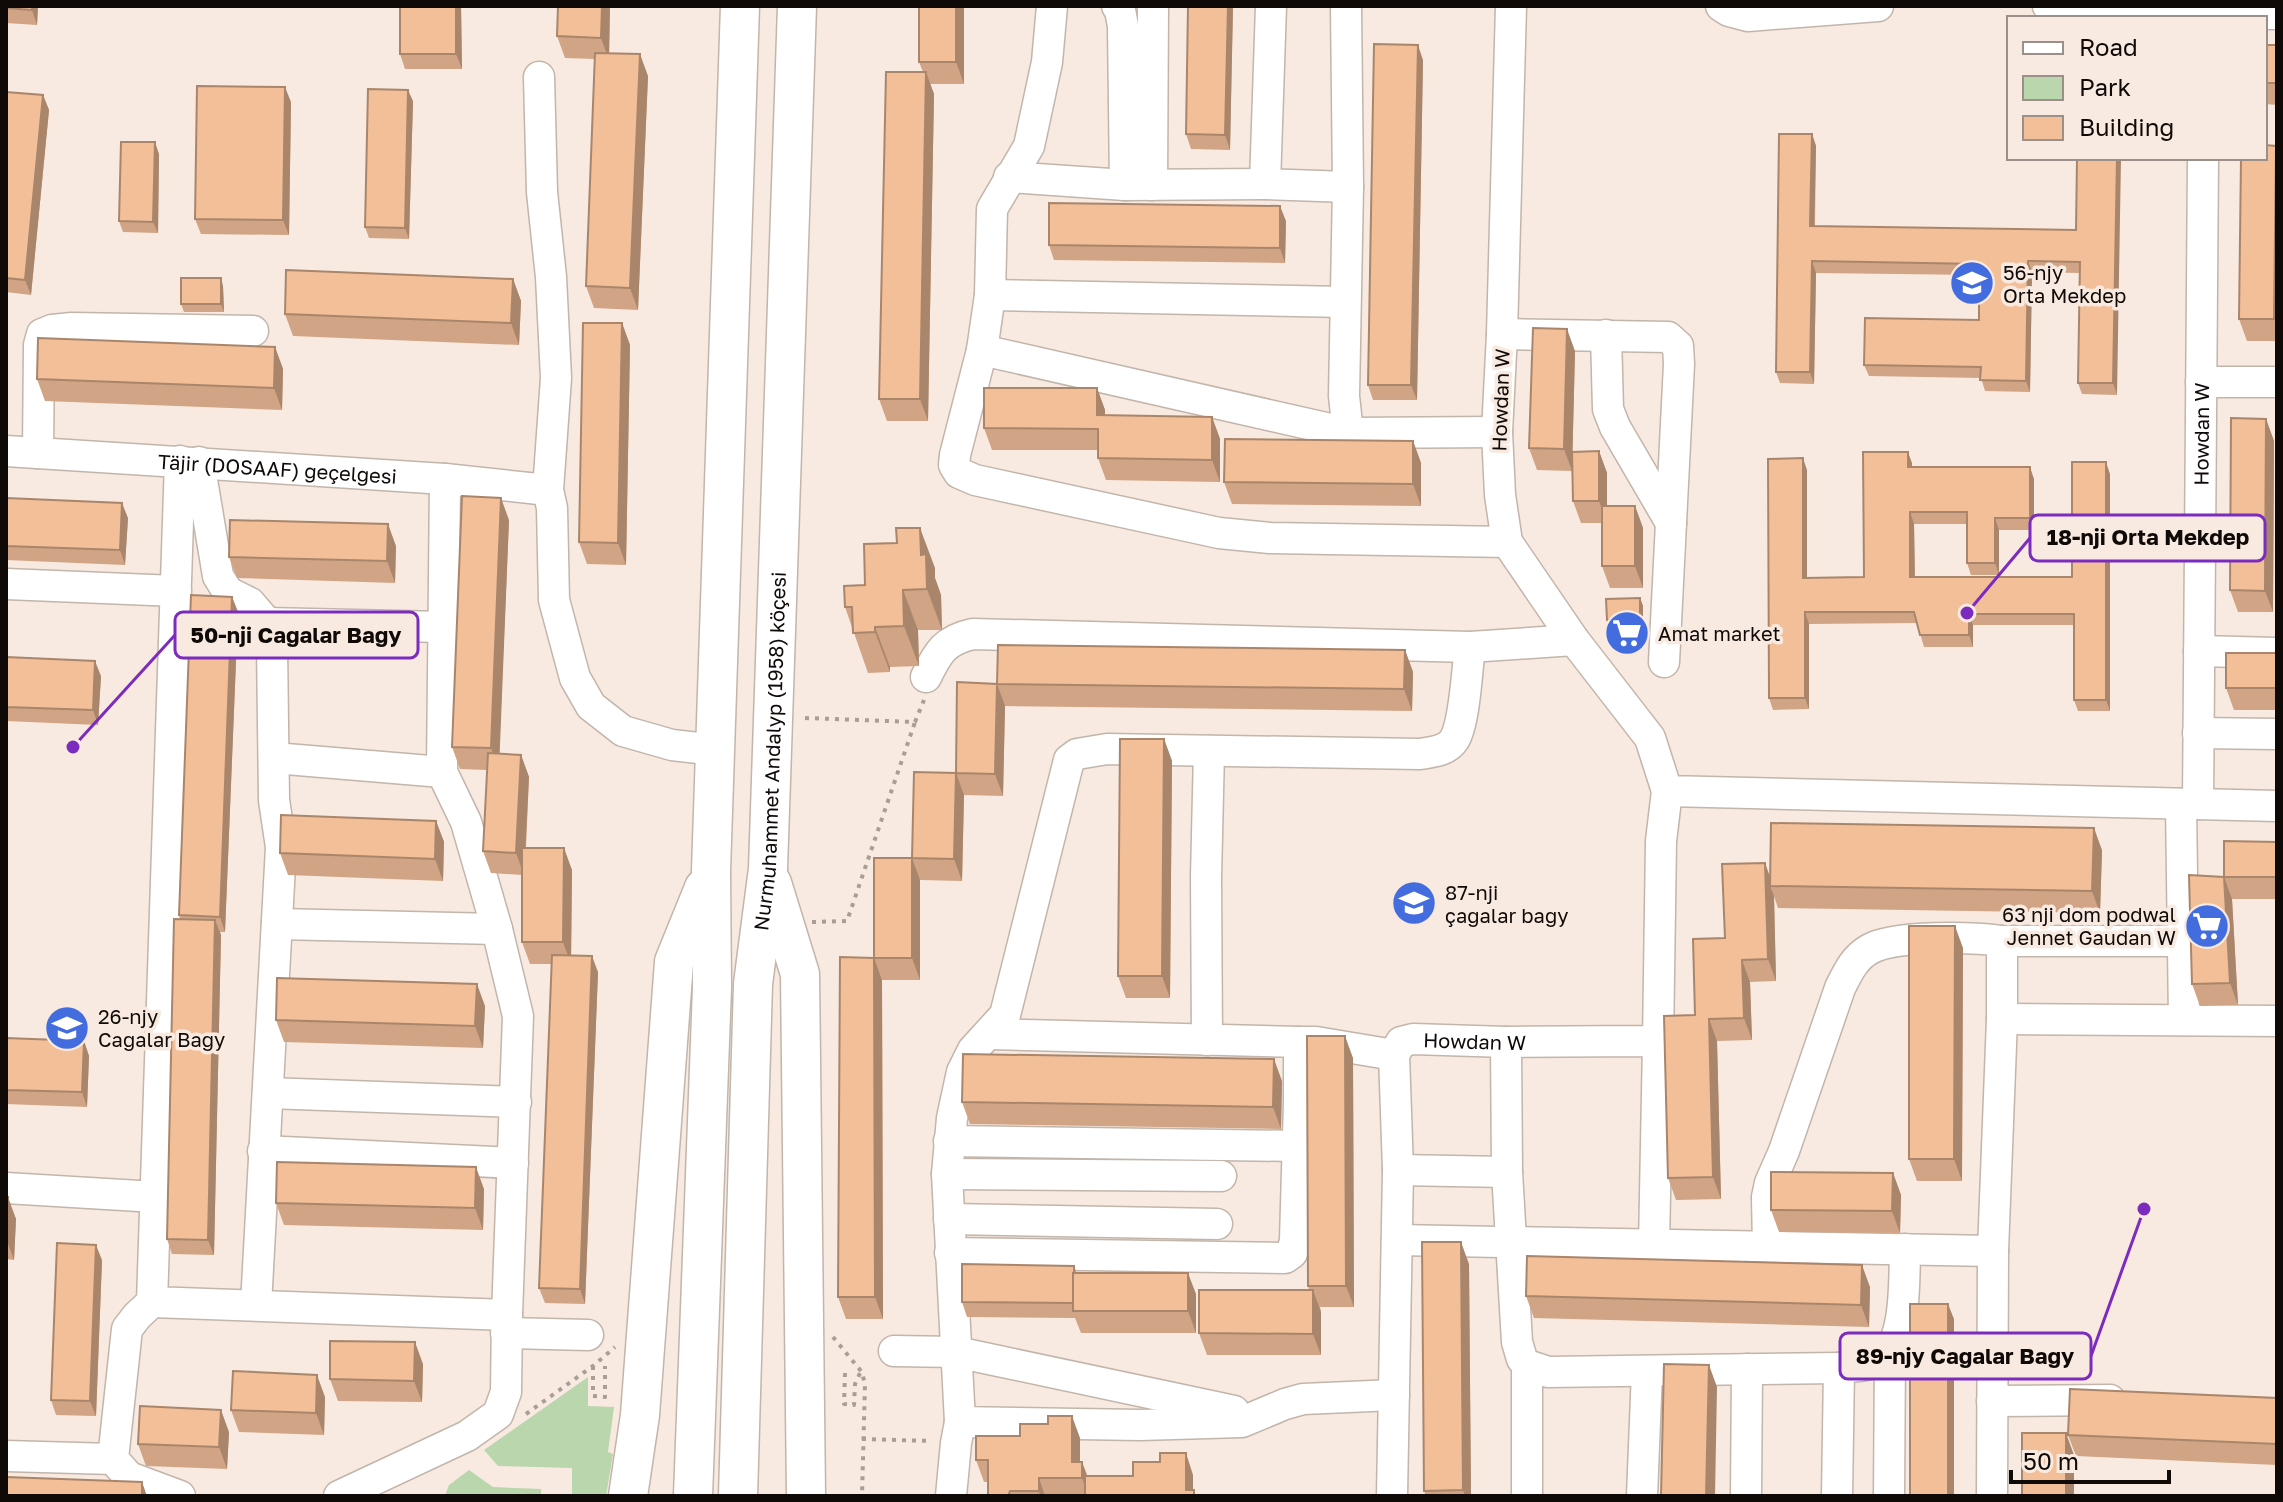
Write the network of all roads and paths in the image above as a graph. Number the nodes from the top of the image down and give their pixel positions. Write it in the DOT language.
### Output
graph roads {
  1 [pos="740,6"];
  2 [pos="797,6"];
  3 [pos="1052,6"];
  4 [pos="1117,6"];
  5 [pos="1153,6"];
  6 [pos="1271,6"];
  7 [pos="1346,6"];
  8 [pos="1511,6"];
  9 [pos="1721,6"];
  10 [pos="1878,6"];
  11 [pos="2048,6"];
  12 [pos="2277,14"];
  13 [pos="2204,16"];
  14 [pos="539,77"];
  15 [pos="2203,160"];
  16 [pos="1009,177"];
  17 [pos="1265,184"];
  18 [pos="1139,185"];
  19 [pos="1348,187"];
  20 [pos="990,295"];
  21 [pos="1345,302"];
  22 [pos="253,331"];
  23 [pos="1502,334"];
  24 [pos="1606,335"];
  25 [pos="982,350"];
  26 [pos="2201,382"];
  27 [pos="2277,382"];
  28 [pos="1497,432"];
  29 [pos="1348,433"];
  30 [pos="6,451"];
  31 [pos="38,453"];
  32 [pos="190,462"];
  33 [pos="445,479"];
  34 [pos="548,490"];
  35 [pos="1671,523"];
  36 [pos="1507,542"];
  37 [pos="6,584"];
  38 [pos="176,591"];
  39 [pos="267,623"];
  40 [pos="443,627"];
  41 [pos="1574,640"];
  42 [pos="1470,647"];
  43 [pos="2199,651"];
  44 [pos="2277,653"];
  45 [pos="1664,662"];
  46 [pos="928,672"];
  47 [pos="805,718"];
  48 [pos="915,722"];
  49 [pos="2198,733"];
  50 [pos="2277,734"];
  51 [pos="715,750"];
  52 [pos="1209,751"];
  53 [pos="274,758"];
  54 [pos="442,772"];
  55 [pos="1667,791"];
  56 [pos="2189,804"];
  57 [pos="2277,806"];
  58 [pos="768,869"];
  59 [pos="711,871"];
  60 [pos="808,922"];
  61 [pos="277,924"];
  62 [pos="497,929"];
  63 [pos="2002,941"];
  64 [pos="2183,941"];
  65 [pos="2002,1019"];
  66 [pos="2184,1020"];
  67 [pos="2277,1021"];
  68 [pos="990,1034"];
  69 [pos="1207,1040"];
  70 [pos="1299,1042"];
  71 [pos="1506,1042"];
  72 [pos="1658,1043"];
  73 [pos="1394,1055"];
  74 [pos="268,1093"];
  75 [pos="516,1102"];
  76 [pos="949,1141"];
  77 [pos="1225,1145"];
  78 [pos="1298,1146"];
  79 [pos="263,1151"];
  80 [pos="513,1163"];
  81 [pos="1398,1170"];
  82 [pos="1507,1172"];
  83 [pos="947,1174"];
  84 [pos="1221,1176"];
  85 [pos="6,1188"];
  86 [pos="156,1197"];
  87 [pos="949,1219"];
  88 [pos="1217,1224"];
  89 [pos="1397,1240"];
  90 [pos="1511,1242"];
  91 [pos="1654,1245"];
  92 [pos="1768,1247"];
  93 [pos="1905,1249"];
  94 [pos="1993,1251"];
  95 [pos="950,1253"];
  96 [pos="1213,1257"];
  97 [pos="152,1302"];
  98 [pos="256,1305"];
  99 [pos="506,1324"];
  100 [pos="588,1335"];
  101 [pos="832,1336"];
  102 [pos="619,1345"];
  103 [pos="894,1351"];
  104 [pos="1890,1351"];
  105 [pos="956,1352"];
  106 [pos="1527,1365"];
  107 [pos="593,1366"];
  108 [pos="605,1366"];
  109 [pos="1839,1368"];
  110 [pos="1747,1369"];
  111 [pos="861,1371"];
  112 [pos="1647,1371"];
  113 [pos="845,1373"];
  114 [pos="1394,1395"];
  115 [pos="2135,1400"];
  116 [pos="1992,1401"];
  117 [pos="498,1414"];
  118 [pos="1254,1416"];
  119 [pos="958,1433"];
  120 [pos="862,1439"];
  121 [pos="6,1456"];
  122 [pos="113,1459"];
  123 [pos="180,1496"];
  124 [pos="339,1496"];
  125 [pos="628,1496"];
  126 [pos="693,1496"];
  127 [pos="738,1496"];
  128 [pos="806,1496"];
  129 [pos="862,1496"];
  130 [pos="951,1496"];
  131 [pos="1392,1496"];
  132 [pos="1527,1496"];
  133 [pos="1642,1496"];
  134 [pos="1746,1496"];
  135 [pos="1837,1496"];
  136 [pos="1889,1496"];
  137 [pos="1992,1496"];
  1 -- 51 [label="main road"];
  2 -- 58 [label="main road, Nurmuhammet Andalyp (1958) köçesi"];
  3 -- 16 [label="street"];
  4 -- 18 [label="street"];
  5 -- 18 [label="street"];
  6 -- 17 [label="street"];
  7 -- 19 [label="street"];
  8 -- 23 [label="street, Howdan W"];
  9 -- 10 [label="street"];
  11 -- 13 [label="street"];
  12 -- 13 [label="street"];
  14 -- 34 [label="street"];
  15 -- 26 [label="street, Howdan W"];
  16 -- 18 [label="street"];
  16 -- 20 [label="street"];
  17 -- 18 [label="street"];
  17 -- 19 [label="street"];
  19 -- 21 [label="street"];
  20 -- 21 [label="street"];
  20 -- 25 [label="street"];
  21 -- 29 [label="street"];
  22 -- 31 [label="street"];
  23 -- 24 [label="street"];
  23 -- 28 [label="street, Howdan W"];
  24 -- 35 [label="street"];
  24 -- 35 [label="street"];
  25 -- 29 [label="street"];
  25 -- 36 [label="street"];
  26 -- 27 [label="street"];
  26 -- 43 [label="street, Howdan W"];
  28 -- 29 [label="street"];
  28 -- 36 [label="street, Howdan W"];
  30 -- 31 [label="street, Täjir (DOSAAF) geçelgesi"];
  31 -- 32 [label="street, Täjir (DOSAAF) geçelgesi"];
  32 -- 33 [label="street, Täjir (DOSAAF) geçelgesi"];
  32 -- 38 [label="street"];
  32 -- 39 [label="street"];
  33 -- 34 [label="street, Täjir (DOSAAF) geçelgesi"];
  33 -- 40 [label="street"];
  34 -- 51 [label="street"];
  35 -- 45 [label="street"];
  36 -- 41 [label="street, Howdan W"];
  37 -- 38 [label="street"];
  38 -- 86 [label="street"];
  39 -- 40 [label="street"];
  39 -- 53 [label="street"];
  40 -- 54 [label="street"];
  41 -- 42 [label="street"];
  41 -- 55 [label="street, Howdan W"];
  42 -- 46 [label="street"];
  42 -- 52 [label="street"];
  43 -- 44 [label="street"];
  43 -- 49 [label="street, Howdan W"];
  46 -- 48 [label="path"];
  47 -- 48 [label="path"];
  48 -- 60 [label="path"];
  49 -- 50 [label="street"];
  49 -- 56 [label="street, Howdan W"];
  51 -- 59 [label="main road"];
  52 -- 68 [label="street"];
  52 -- 69 [label="street"];
  53 -- 54 [label="street"];
  53 -- 61 [label="street"];
  54 -- 62 [label="street"];
  55 -- 56 [label="street"];
  55 -- 72 [label="street, Howdan W"];
  56 -- 57 [label="street"];
  56 -- 64 [label="street, Howdan W"];
  58 -- 127 [label="main road, Nurmuhammet Andalyp (1958) köçesi"];
  58 -- 128 [label="main road"];
  59 -- 125 [label="main road"];
  59 -- 126 [label="main road"];
  61 -- 62 [label="street"];
  61 -- 74 [label="street"];
  62 -- 75 [label="street"];
  63 -- 64 [label="street"];
  63 -- 65 [label="street"];
  63 -- 92 [label="street"];
  64 -- 66 [label="street, Howdan W"];
  65 -- 66 [label="street"];
  65 -- 94 [label="street"];
  66 -- 67 [label="street"];
  68 -- 69 [label="street"];
  68 -- 76 [label="street"];
  69 -- 70 [label="street"];
  70 -- 73 [label="street"];
  70 -- 78 [label="street"];
  71 -- 72 [label="street, Howdan W"];
  71 -- 73 [label="street, Howdan W"];
  71 -- 82 [label="street"];
  72 -- 91 [label="street"];
  73 -- 81 [label="street, Howdan W"];
  74 -- 75 [label="street"];
  74 -- 79 [label="street"];
  75 -- 80 [label="street"];
  76 -- 77 [label="street"];
  76 -- 83 [label="street"];
  77 -- 78 [label="street"];
  77 -- 84 [label="street"];
  78 -- 96 [label="street"];
  79 -- 80 [label="street"];
  79 -- 98 [label="street"];
  80 -- 99 [label="street"];
  81 -- 82 [label="street"];
  81 -- 89 [label="street, Howdan W"];
  82 -- 90 [label="street"];
  83 -- 84 [label="street"];
  83 -- 87 [label="street"];
  84 -- 88 [label="street"];
  85 -- 86 [label="street"];
  86 -- 97 [label="street"];
  87 -- 88 [label="street"];
  87 -- 95 [label="street"];
  88 -- 96 [label="street"];
  89 -- 90 [label="street"];
  89 -- 114 [label="street, Howdan W"];
  90 -- 91 [label="street"];
  90 -- 106 [label="street"];
  91 -- 92 [label="street"];
  92 -- 93 [label="street"];
  93 -- 94 [label="street"];
  93 -- 104 [label="street"];
  94 -- 116 [label="street"];
  95 -- 96 [label="street"];
  95 -- 105 [label="street"];
  97 -- 98 [label="street"];
  97 -- 122 [label="street"];
  98 -- 99 [label="street"];
  99 -- 100 [label="street"];
  99 -- 117 [label="street"];
  101 -- 111 [label="path"];
  102 -- 107 [label="path"];
  103 -- 105 [label="street"];
  104 -- 109 [label="street"];
  104 -- 136 [label="street"];
  105 -- 118 [label="street"];
  105 -- 119 [label="street"];
  106 -- 112 [label="street"];
  106 -- 132 [label="street"];
  107 -- 108 [label="path"];
  107 -- 117 [label="path"];
  109 -- 110 [label="street"];
  109 -- 135 [label="street"];
  110 -- 112 [label="street"];
  110 -- 134 [label="street"];
  111 -- 113 [label="path"];
  111 -- 120 [label="path"];
  112 -- 133 [label="street"];
  114 -- 118 [label="street"];
  114 -- 131 [label="street, Howdan W"];
  115 -- 116 [label="street"];
  116 -- 137 [label="street"];
  117 -- 124 [label="street"];
  118 -- 119 [label="street"];
  119 -- 120 [label="path"];
  119 -- 130 [label="street"];
  120 -- 129 [label="path"];
  121 -- 122 [label="street"];
  122 -- 123 [label="street"];
}
